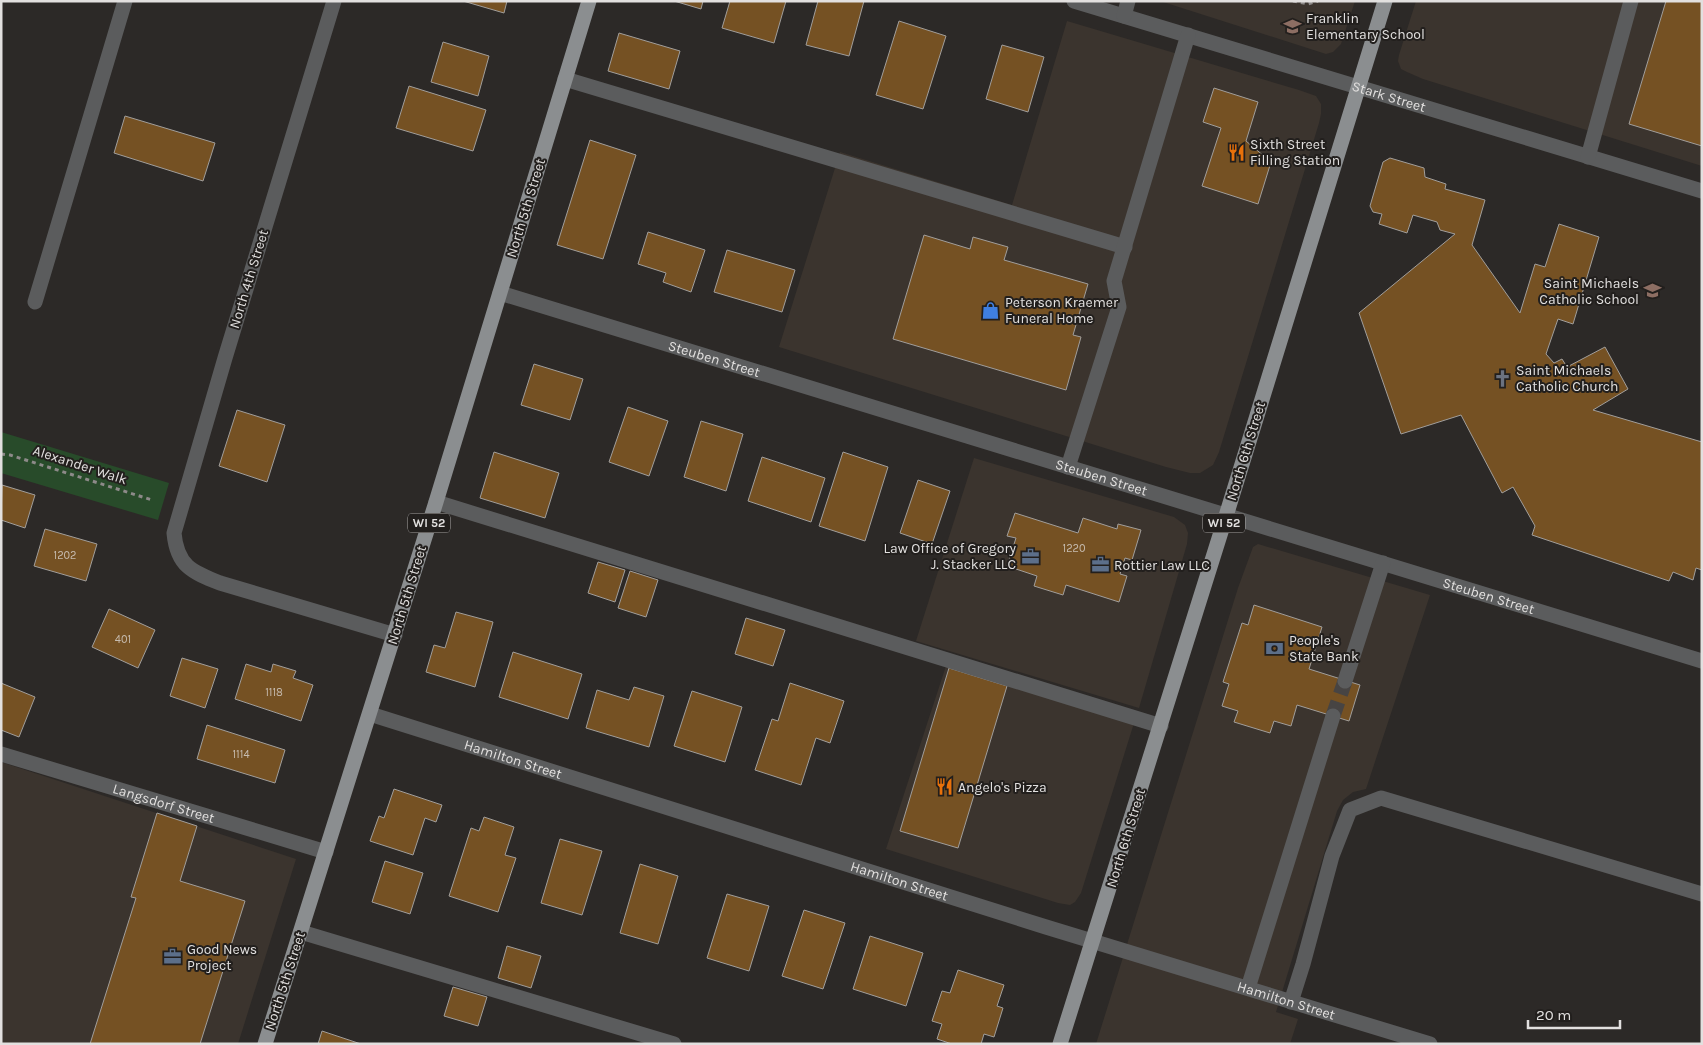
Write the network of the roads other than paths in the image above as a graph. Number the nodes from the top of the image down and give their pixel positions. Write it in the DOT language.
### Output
graph roads {
  1 [pos="125,1"];
  2 [pos="334,1"];
  3 [pos="589,1"];
  4 [pos="1074,1"];
  5 [pos="1128,1"];
  6 [pos="1385,1"];
  7 [pos="1631,1"];
  8 [pos="1124,16"];
  9 [pos="1188,35"];
  10 [pos="565,79"];
  11 [pos="1358,87"];
  12 [pos="1588,157"];
  13 [pos="1702,191"];
  14 [pos="1124,247"];
  15 [pos="500,293"];
  16 [pos="35,302"];
  17 [pos="1068,467"];
  18 [pos="436,502"];
  19 [pos="1226,516"];
  20 [pos="1383,563"];
  21 [pos="395,635"];
  22 [pos="1702,661"];
  23 [pos="1345,681"];
  24 [pos="370,714"];
  25 [pos="1333,716"];
  26 [pos="1161,726"];
  27 [pos="1,754"];
  28 [pos="326,852"];
  29 [pos="1702,894"];
  30 [pos="301,932"];
  31 [pos="1093,941"];
  32 [pos="1248,988"];
  33 [pos="1291,1002"];
  34 [pos="265,1044"];
  35 [pos="674,1044"];
  36 [pos="1060,1044"];
  37 [pos="1430,1044"];
  1 -- 16 [label="street"];
  2 -- 21 [label="street, North 4th Street"];
  3 -- 10 [label="main road, North 5th Street / WI 52"];
  4 -- 8 [label="street, Stark Street"];
  5 -- 8 [label="street"];
  6 -- 11 [label="main road, North 6th Street / WI 52"];
  7 -- 12 [label="street"];
  8 -- 9 [label="street, Stark Street"];
  9 -- 11 [label="street, Stark Street"];
  9 -- 14 [label="street"];
  10 -- 14 [label="street"];
  10 -- 15 [label="main road, North 5th Street / WI 52"];
  11 -- 12 [label="street, Stark Street"];
  11 -- 19 [label="main road, North 6th Street / WI 52"];
  12 -- 13 [label="street, Stark Street"];
  14 -- 17 [label="street"];
  15 -- 17 [label="street, Steuben Street"];
  15 -- 18 [label="main road, North 5th Street / WI 52"];
  17 -- 19 [label="street, Steuben Street"];
  18 -- 21 [label="main road, North 5th Street / WI 52"];
  18 -- 26 [label="street"];
  19 -- 20 [label="street, Steuben Street"];
  19 -- 26 [label="main road, North 6th Street / WI 52"];
  20 -- 22 [label="street, Steuben Street"];
  20 -- 23 [label="street"];
  21 -- 24 [label="main road, North 5th Street / WI 52"];
  24 -- 28 [label="main road, North 5th Street / WI 52"];
  24 -- 31 [label="street, Hamilton Street"];
  25 -- 32 [label="street"];
  26 -- 31 [label="main road, North 6th Street / WI 52"];
  27 -- 28 [label="street, Langsdorf Street"];
  28 -- 30 [label="main road, North 5th Street / WI 52"];
  29 -- 33 [label="street"];
  30 -- 34 [label="main road, North 5th Street / WI 52"];
  30 -- 35 [label="street"];
  31 -- 32 [label="street, Hamilton Street"];
  31 -- 36 [label="main road, North 6th Street / WI 52"];
  32 -- 33 [label="street, Hamilton Street"];
  33 -- 37 [label="street, Hamilton Street"];
}
